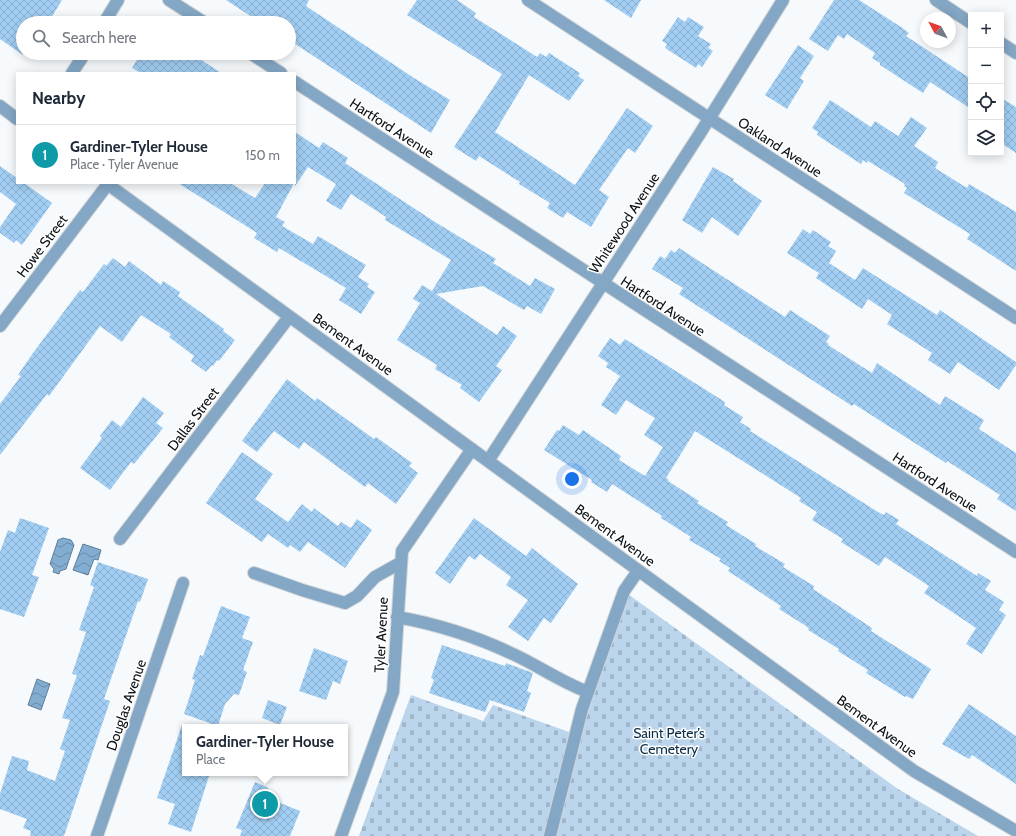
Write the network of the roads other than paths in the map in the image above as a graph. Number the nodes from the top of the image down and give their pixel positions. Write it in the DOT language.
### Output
graph roads {
  1 [pos="118,0"];
  2 [pos="170,0"];
  3 [pos="528,0"];
  4 [pos="783,0"];
  5 [pos="936,0"];
  6 [pos="108,16"];
  7 [pos="194,16"];
  8 [pos="968,21"];
  9 [pos="1004,45"];
  10 [pos="1016,53"];
  11 [pos="80,60"];
  12 [pos="261,60"];
  13 [pos="73,72"];
  14 [pos="279,72"];
  15 [pos="296,83"];
  16 [pos="0,106"];
  17 [pos="16,118"];
  18 [pos="709,118"];
  19 [pos="107,184"];
  20 [pos="603,284"];
  21 [pos="289,317"];
  22 [pos="1016,318"];
  23 [pos="0,326"];
  24 [pos="472,449"];
  25 [pos="488,461"];
  26 [pos="120,539"];
  27 [pos="1016,552"];
  28 [pos="400,563"];
  29 [pos="638,571"];
  30 [pos="254,573"];
  31 [pos="183,583"];
  32 [pos="397,618"];
  33 [pos="588,692"];
  34 [pos="1016,831"];
  35 [pos="97,836"];
  36 [pos="341,836"];
  37 [pos="550,836"];
  1 -- 6 [label="street"];
  2 -- 7 [label="street"];
  3 -- 18 [label="street, Oakland Avenue"];
  4 -- 18 [label="street, Whitewood Avenue"];
  5 -- 8 [label="street"];
  9 -- 10 [label="street"];
  11 -- 13 [label="street"];
  12 -- 14 [label="street"];
  15 -- 20 [label="street, Hartford Avenue"];
  16 -- 17 [label="street"];
  18 -- 20 [label="street, Whitewood Avenue"];
  18 -- 22 [label="street, Oakland Avenue"];
  19 -- 21 [label="street, Bement Avenue"];
  19 -- 23 [label="street, Howe Street"];
  20 -- 25 [label="street, Whitewood Avenue"];
  20 -- 27 [label="street, Hartford Avenue"];
  21 -- 24 [label="street, Bement Avenue"];
  21 -- 26 [label="street, Dallas Street"];
  24 -- 25 [label="street, Bement Avenue"];
  24 -- 28 [label="street, Tyler Avenue"];
  25 -- 29 [label="street, Bement Avenue"];
  28 -- 30 [label="street"];
  28 -- 32 [label="street, Tyler Avenue"];
  29 -- 33 [label="street"];
  29 -- 34 [label="street, Bement Avenue"];
  31 -- 35 [label="street, Douglas Avenue"];
  32 -- 33 [label="street"];
  32 -- 36 [label="street, Tyler Avenue"];
  33 -- 37 [label="street"];
}
